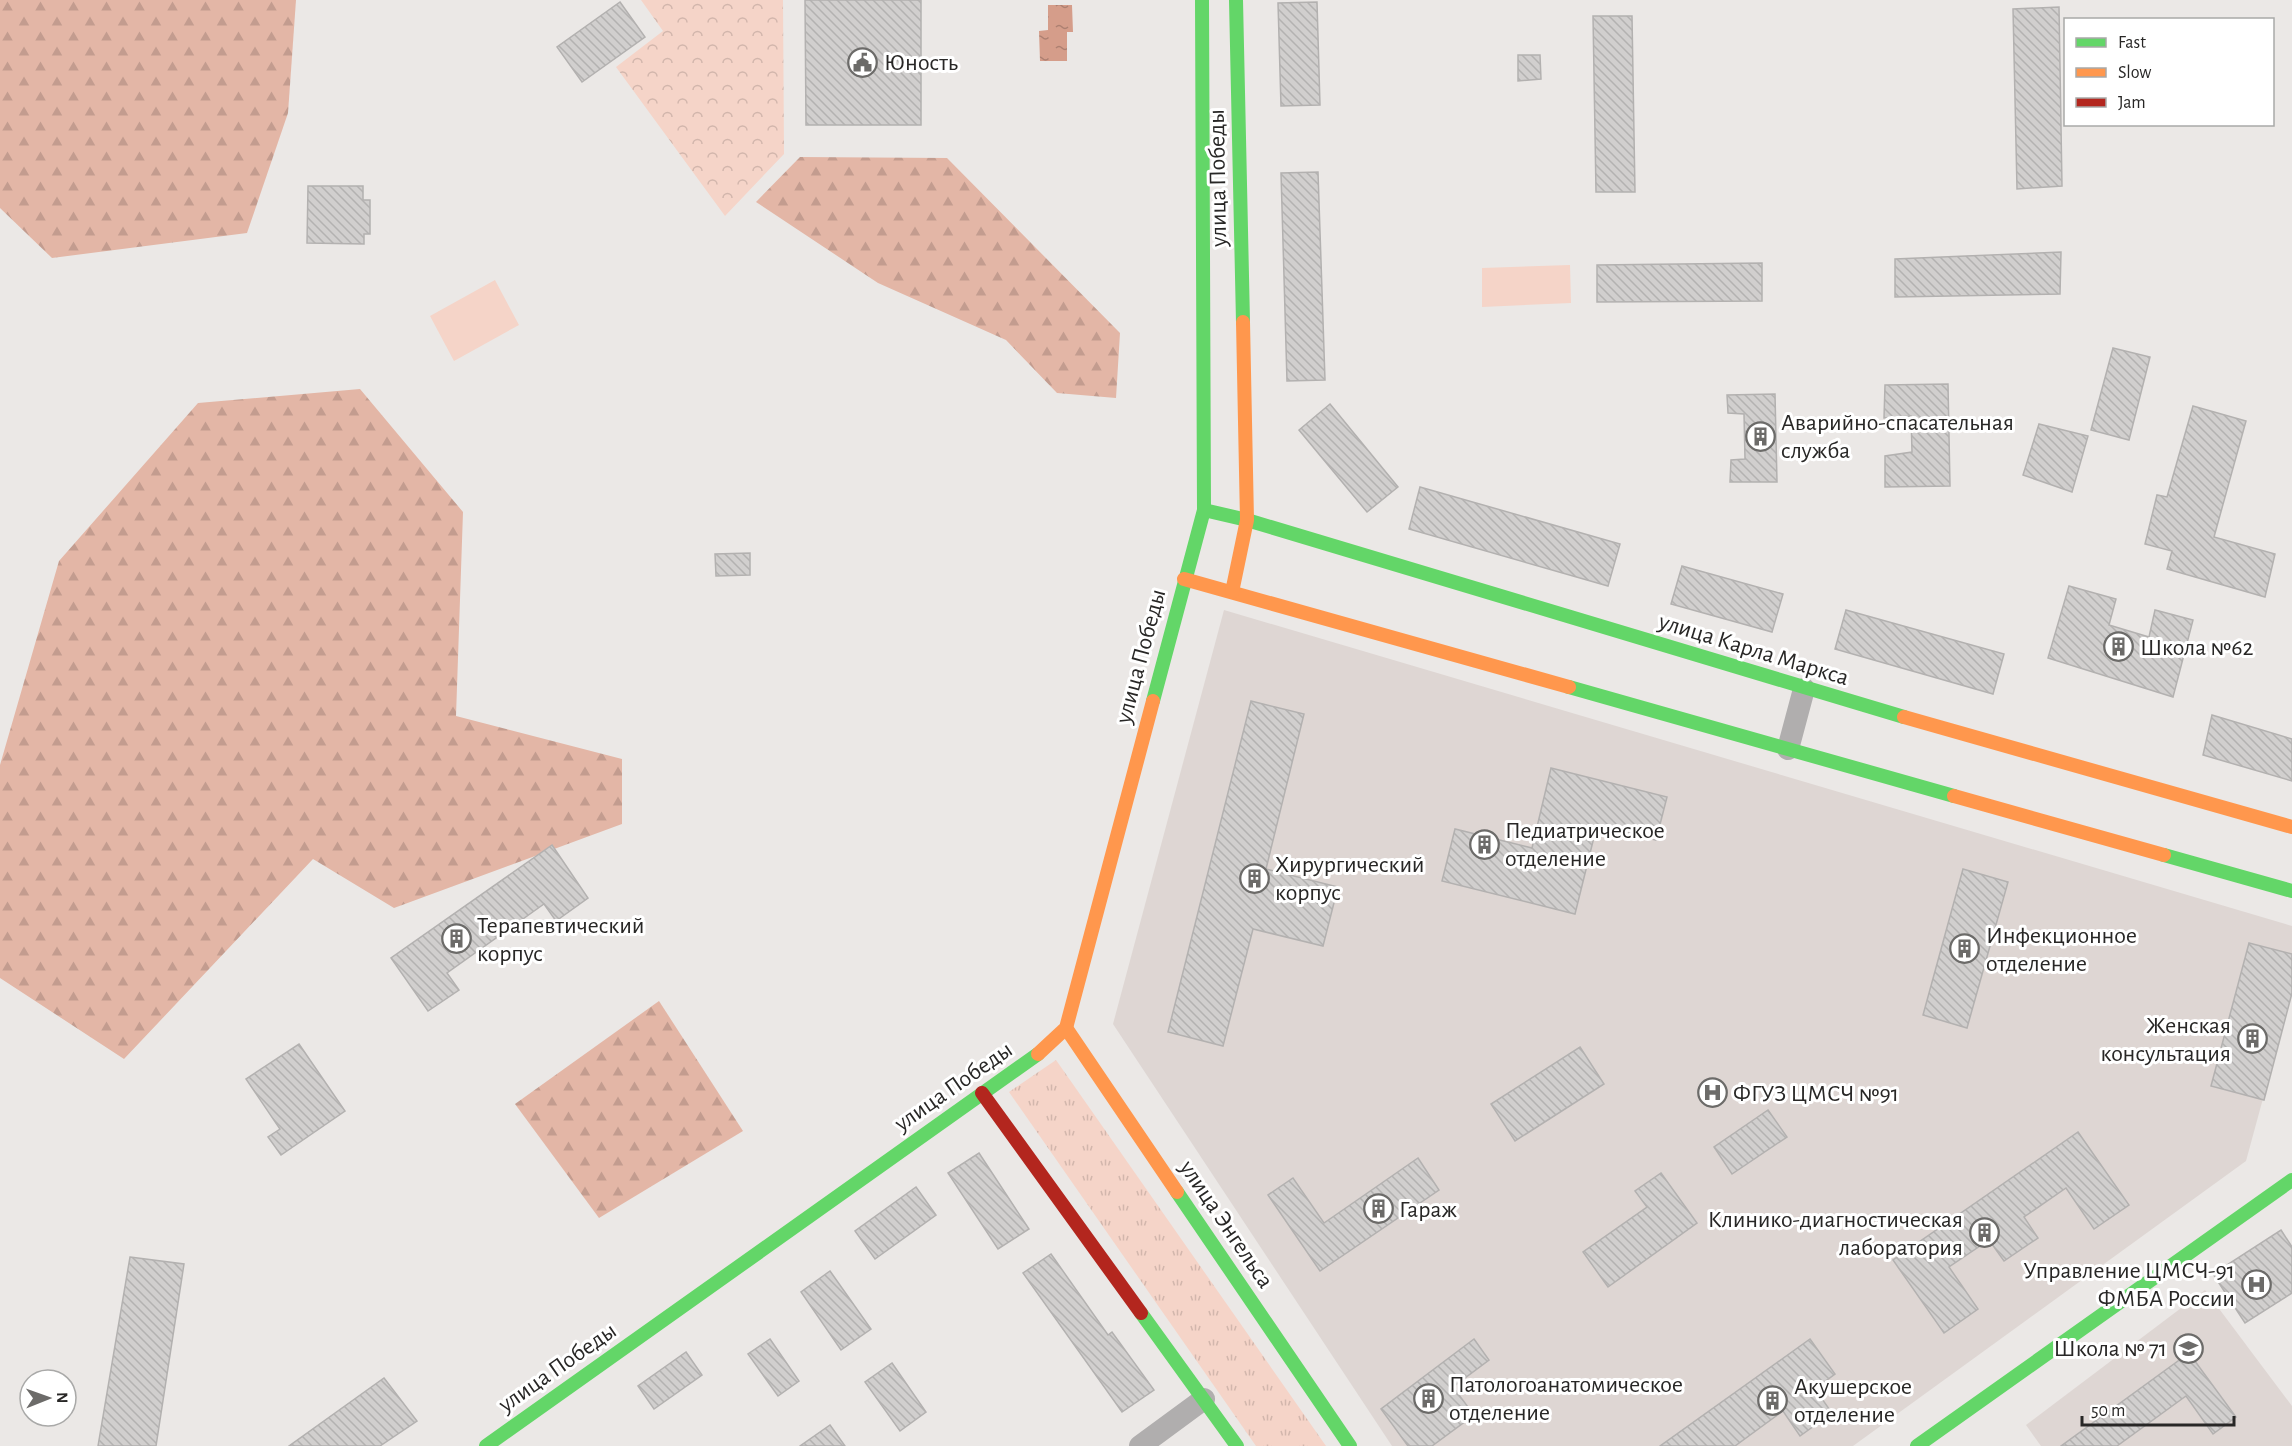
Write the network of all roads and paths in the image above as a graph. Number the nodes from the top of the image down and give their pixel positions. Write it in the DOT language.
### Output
graph roads {
  1 [pos="1202,0"];
  2 [pos="1236,0"];
  3 [pos="1204,510"];
  4 [pos="1247,520"];
  5 [pos="1184,579"];
  6 [pos="1232,592"];
  7 [pos="1804,688"];
  8 [pos="1788,749"];
  9 [pos="2292,827"];
  10 [pos="2292,891"];
  11 [pos="1066,1028"];
  12 [pos="982,1093"];
  13 [pos="2292,1180"];
  14 [pos="1204,1399"];
  15 [pos="513,1438"];
  16 [pos="486,1446"];
  17 [pos="1140,1446"];
  18 [pos="1237,1446"];
  19 [pos="1350,1446"];
  20 [pos="1917,1446"];
  1 -- 3 [label="main road, улица Победы"];
  2 -- 4 [label="main road, улица Победы"];
  3 -- 4 [label="main road, улица Карла Маркса"];
  3 -- 5 [label="main road, улица Победы"];
  4 -- 6 [label="main road, улица Победы"];
  4 -- 7 [label="main road, улица Карла Маркса"];
  5 -- 6 [label="main road, улица Победы"];
  5 -- 11 [label="main road, улица Победы"];
  6 -- 8 [label="main road"];
  7 -- 8 [label="street"];
  7 -- 9 [label="main road, улица Карла Маркса"];
  8 -- 10 [label="main road"];
  11 -- 12 [label="main road, улица Победы"];
  11 -- 19 [label="main road, улица Энгельса"];
  12 -- 14 [label="main road"];
  12 -- 15 [label="main road, улица Победы"];
  13 -- 20 [label="main road"];
  14 -- 17 [label="street"];
  14 -- 18 [label="main road"];
  15 -- 16 [label="main road, улица Победы"];
}
